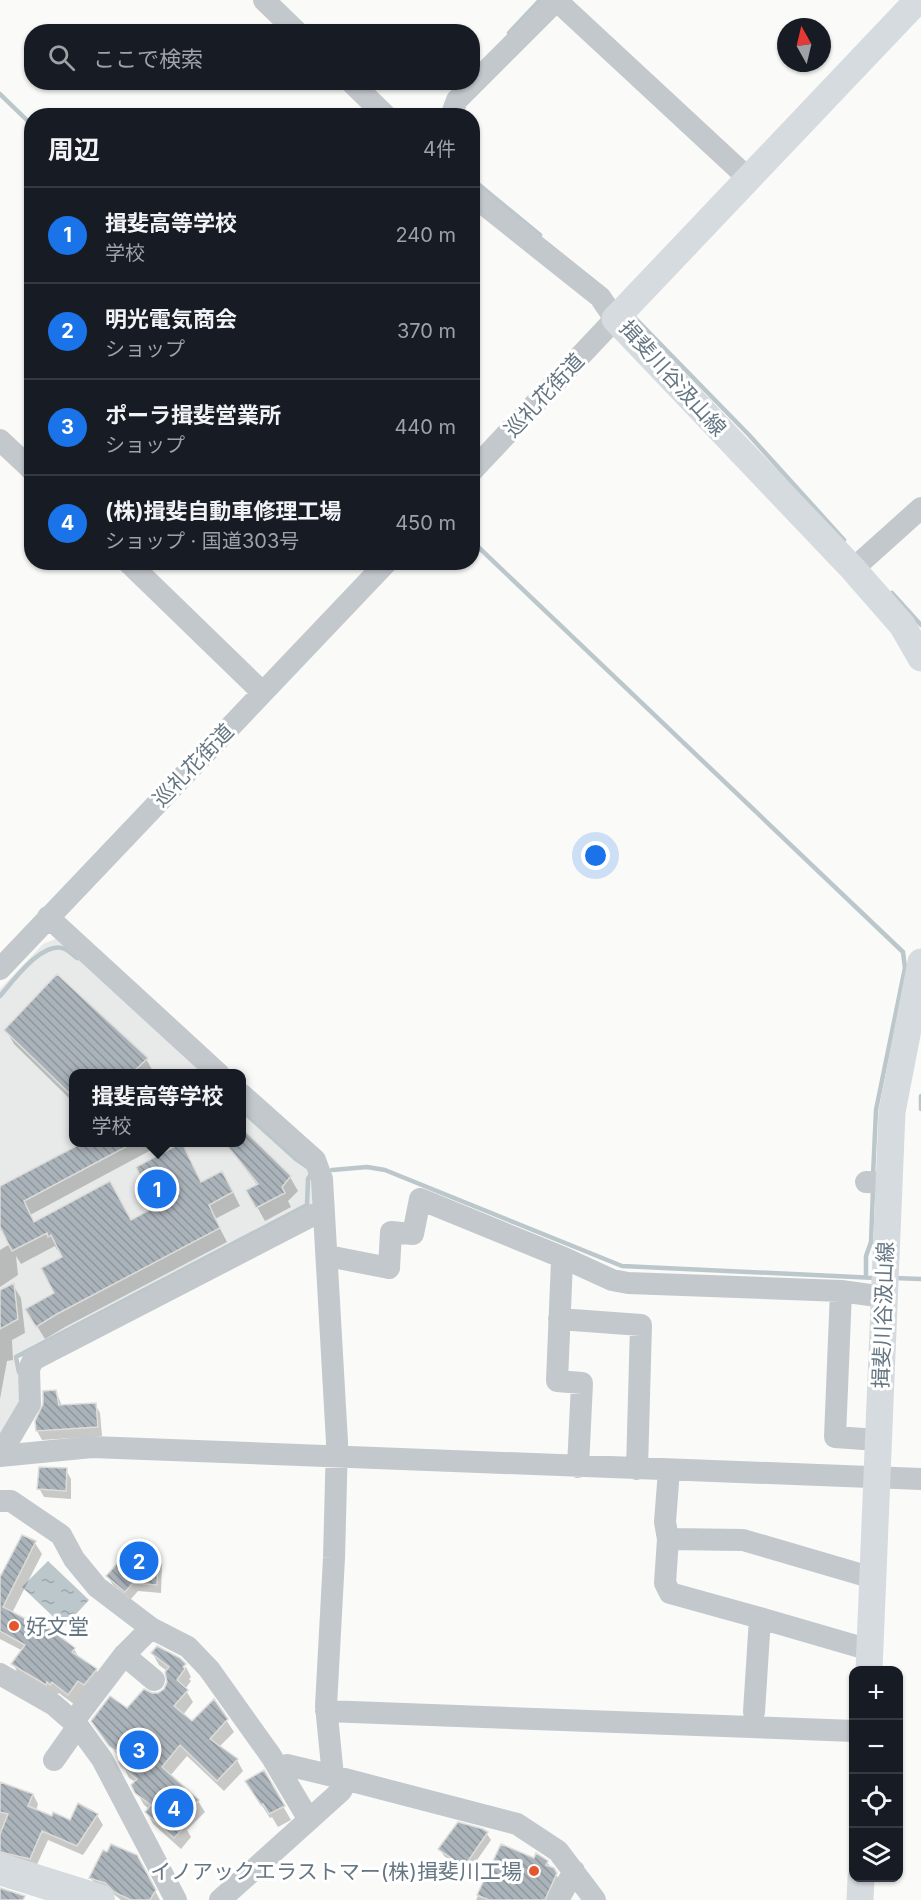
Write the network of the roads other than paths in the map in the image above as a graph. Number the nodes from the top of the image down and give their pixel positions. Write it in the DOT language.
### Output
graph roads {
  1 [pos="264,0"];
  2 [pos="556,0"];
  3 [pos="918,0"];
  4 [pos="289,24"];
  5 [pos="480,78"];
  6 [pos="359,90"];
  7 [pos="468,90"];
  8 [pos="378,108"];
  9 [pos="454,108"];
  10 [pos="749,179"];
  11 [pos="480,201"];
  12 [pos="615,320"];
  13 [pos="0,440"];
  14 [pos="24,462"];
  15 [pos="480,463"];
  16 [pos="921,508"];
  17 [pos="854,569"];
  18 [pos="136,570"];
  19 [pos="379,570"];
  20 [pos="921,658"];
  21 [pos="262,692"];
  22 [pos="48,917"];
  23 [pos="921,962"];
  24 [pos="0,969"];
  25 [pos="214,1069"];
  26 [pos="246,1098"];
  27 [pos="323,1210"];
  28 [pos="328,1256"];
  29 [pos="564,1257"];
  30 [pos="841,1291"];
  31 [pos="884,1297"];
  32 [pos="559,1319"];
  33 [pos="878,1440"];
  34 [pos="0,1455"];
  35 [pos="336,1457"];
  36 [pos="578,1467"];
  37 [pos="637,1469"];
  38 [pos="669,1470"];
  39 [pos="876,1478"];
  40 [pos="921,1479"];
  41 [pos="0,1501"];
  42 [pos="668,1539"];
  43 [pos="873,1578"];
  44 [pos="760,1618"];
  45 [pos="151,1628"];
  46 [pos="124,1655"];
  47 [pos="870,1660"];
  48 [pos="0,1674"];
  49 [pos="154,1680"];
  50 [pos="326,1703"];
  51 [pos="754,1712"];
  52 [pos="849,1716"];
  53 [pos="75,1724"];
  54 [pos="849,1731"];
  55 [pos="54,1760"];
  56 [pos="287,1765"];
  57 [pos="340,1778"];
  58 [pos="309,1820"];
  59 [pos="0,1869"];
  60 [pos="574,1871"];
  61 [pos="861,1882"];
  62 [pos="99,1900"];
  63 [pos="176,1900"];
  64 [pos="220,1900"];
  65 [pos="558,1900"];
  66 [pos="594,1900"];
  67 [pos="860,1900"];
  1 -- 4 [label="street"];
  2 -- 5 [label="street"];
  2 -- 10 [label="street"];
  3 -- 10 [label="main road, 揖斐川谷汲山線"];
  6 -- 8 [label="street"];
  7 -- 9 [label="street"];
  10 -- 12 [label="main road, 揖斐川谷汲山線"];
  11 -- 12 [label="street"];
  12 -- 15 [label="street, 巡礼花街道"];
  12 -- 17 [label="main road, 揖斐川谷汲山線"];
  13 -- 14 [label="street"];
  16 -- 17 [label="street"];
  17 -- 20 [label="main road, 揖斐川谷汲山線"];
  18 -- 21 [label="street"];
  19 -- 21 [label="street, 巡礼花街道"];
  21 -- 22 [label="street, 巡礼花街道"];
  22 -- 24 [label="street, 巡礼花街道"];
  22 -- 25 [label="street"];
  23 -- 31 [label="main road, 揖斐川谷汲山線"];
  26 -- 27 [label="street"];
  27 -- 28 [label="street"];
  27 -- 34 [label="street"];
  28 -- 29 [label="street"];
  28 -- 35 [label="street"];
  29 -- 30 [label="street"];
  29 -- 32 [label="street"];
  30 -- 31 [label="street"];
  30 -- 33 [label="street"];
  31 -- 33 [label="main road, 揖斐川谷汲山線"];
  32 -- 36 [label="street"];
  32 -- 37 [label="street"];
  33 -- 39 [label="main road, 揖斐川谷汲山線"];
  34 -- 35 [label="street"];
  35 -- 36 [label="street"];
  35 -- 50 [label="street"];
  36 -- 37 [label="street"];
  37 -- 38 [label="street"];
  38 -- 39 [label="street"];
  38 -- 42 [label="street"];
  39 -- 40 [label="street"];
  39 -- 43 [label="main road, 揖斐川谷汲山線"];
  41 -- 45 [label="street"];
  42 -- 43 [label="street"];
  42 -- 44 [label="street"];
  43 -- 47 [label="main road, 揖斐川谷汲山線"];
  44 -- 47 [label="street"];
  44 -- 51 [label="street"];
  45 -- 46 [label="street"];
  45 -- 58 [label="street"];
  46 -- 49 [label="street"];
  46 -- 53 [label="street"];
  48 -- 53 [label="street"];
  50 -- 51 [label="street"];
  50 -- 54 [label="street"];
  50 -- 57 [label="street"];
  51 -- 52 [label="street"];
  53 -- 55 [label="street"];
  53 -- 63 [label="street"];
  56 -- 57 [label="street"];
  57 -- 58 [label="street"];
  57 -- 60 [label="street"];
  58 -- 64 [label="street"];
  59 -- 62 [label="highway"];
  60 -- 65 [label="street"];
  60 -- 66 [label="street"];
  61 -- 67 [label="main road"];
}
